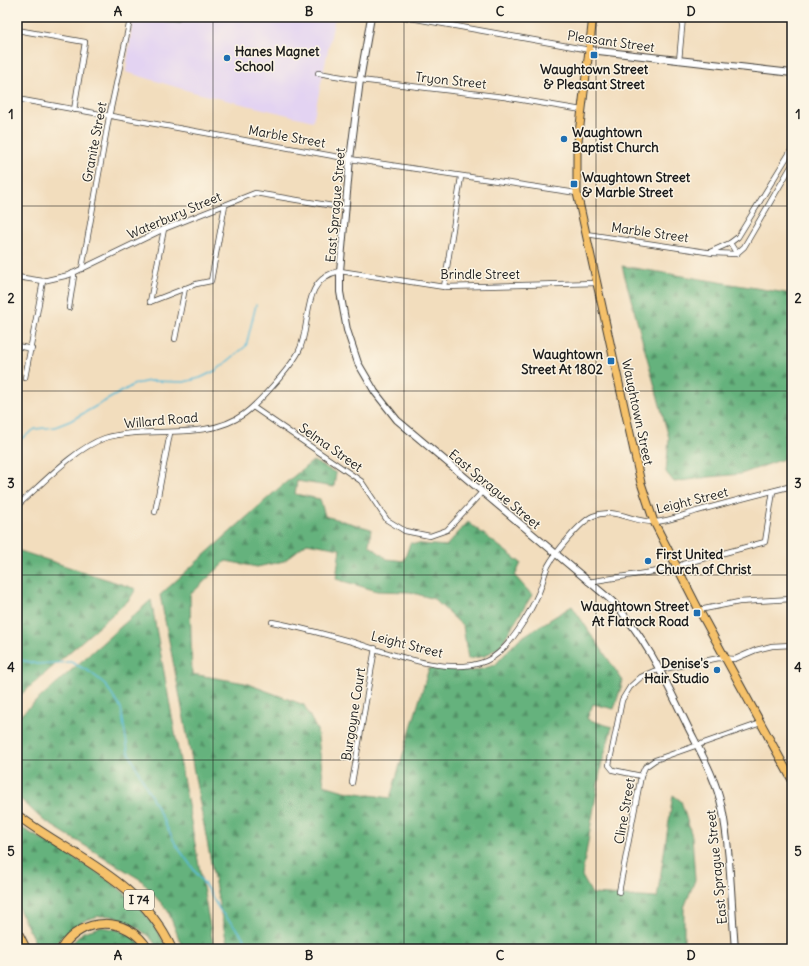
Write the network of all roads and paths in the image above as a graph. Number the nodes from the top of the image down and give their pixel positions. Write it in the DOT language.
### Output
graph roads {
  1 [pos="371,17"];
  2 [pos="405,17"];
  3 [pos="593,17"];
  4 [pos="683,17"];
  5 [pos="130,20"];
  6 [pos="17,30"];
  7 [pos="590,50"];
  8 [pos="680,61"];
  9 [pos="318,73"];
  10 [pos="792,74"];
  11 [pos="360,80"];
  12 [pos="17,99"];
  13 [pos="74,110"];
  14 [pos="582,110"];
  15 [pos="109,117"];
  16 [pos="792,149"];
  17 [pos="787,158"];
  18 [pos="350,159"];
  19 [pos="792,161"];
  20 [pos="792,165"];
  21 [pos="461,177"];
  22 [pos="577,193"];
  23 [pos="224,205"];
  24 [pos="345,208"];
  25 [pos="164,229"];
  26 [pos="586,234"];
  27 [pos="730,243"];
  28 [pos="710,252"];
  29 [pos="737,254"];
  30 [pos="82,269"];
  31 [pos="340,271"];
  32 [pos="73,273"];
  33 [pos="17,277"];
  34 [pos="43,281"];
  35 [pos="597,283"];
  36 [pos="444,287"];
  37 [pos="185,288"];
  38 [pos="69,308"];
  39 [pos="174,339"];
  40 [pos="17,346"];
  41 [pos="32,349"];
  42 [pos="26,378"];
  43 [pos="253,407"];
  44 [pos="170,433"];
  45 [pos="792,486"];
  46 [pos="773,491"];
  47 [pos="482,492"];
  48 [pos="17,506"];
  49 [pos="155,512"];
  50 [pos="654,522"];
  51 [pos="556,555"];
  52 [pos="677,568"];
  53 [pos="588,582"];
  54 [pos="792,599"];
  55 [pos="699,610"];
  56 [pos="272,622"];
  57 [pos="792,645"];
  58 [pos="375,648"];
  59 [pos="726,658"];
  60 [pos="660,670"];
  61 [pos="761,724"];
  62 [pos="698,747"];
  63 [pos="641,776"];
  64 [pos="792,777"];
  65 [pos="352,783"];
  66 [pos="17,815"];
  67 [pos="619,892"];
  68 [pos="17,931"];
  69 [pos="26,949"];
  70 [pos="61,949"];
  71 [pos="148,949"];
  72 [pos="172,949"];
  73 [pos="735,949"];
  1 -- 11 [label="street, East Sprague Street"];
  2 -- 7 [label="street, Pleasant Street"];
  3 -- 7 [label="main road, Waughtown Street"];
  4 -- 8 [label="street"];
  5 -- 15 [label="street, Granite Street"];
  6 -- 13 [label="street"];
  7 -- 8 [label="street, Pleasant Street"];
  7 -- 14 [label="main road, Waughtown Street"];
  8 -- 10 [label="street, Pleasant Street"];
  9 -- 11 [label="street, Tryon Street"];
  11 -- 14 [label="street, Tryon Street"];
  11 -- 18 [label="street, East Sprague Street"];
  12 -- 13 [label="street, Marble Street"];
  13 -- 15 [label="street, Marble Street"];
  14 -- 22 [label="main road, Waughtown Street"];
  15 -- 18 [label="street, Marble Street"];
  15 -- 30 [label="street, Granite Street"];
  16 -- 17 [label="street"];
  17 -- 19 [label="street"];
  17 -- 27 [label="street"];
  18 -- 21 [label="street, Marble Street"];
  18 -- 24 [label="street, East Sprague Street"];
  20 -- 29 [label="street"];
  21 -- 22 [label="street, Marble Street"];
  21 -- 36 [label="street"];
  22 -- 26 [label="main road, Waughtown Street"];
  23 -- 24 [label="street, Waterbury Street"];
  23 -- 25 [label="street, Waterbury Street"];
  23 -- 37 [label="street"];
  24 -- 31 [label="street, East Sprague Street"];
  25 -- 30 [label="street, Waterbury Street"];
  25 -- 37 [label="street"];
  26 -- 28 [label="street, Marble Street"];
  26 -- 35 [label="main road, Waughtown Street"];
  27 -- 28 [label="street"];
  27 -- 29 [label="street"];
  28 -- 29 [label="street, Marble Street"];
  30 -- 32 [label="street, Waterbury Street"];
  31 -- 36 [label="street, Brindle Street"];
  31 -- 43 [label="street, Willard Road"];
  31 -- 47 [label="street, East Sprague Street"];
  32 -- 34 [label="street, Waterbury Street"];
  32 -- 38 [label="street"];
  33 -- 34 [label="street, Waterbury Street"];
  34 -- 41 [label="street"];
  35 -- 36 [label="street, Brindle Street"];
  35 -- 50 [label="main road, Waughtown Street"];
  37 -- 39 [label="street"];
  40 -- 41 [label="street"];
  41 -- 42 [label="street"];
  43 -- 44 [label="street, Willard Road"];
  43 -- 47 [label="street, Selma Street"];
  44 -- 48 [label="street, Willard Road"];
  44 -- 49 [label="street"];
  45 -- 46 [label="street, Leight Street"];
  46 -- 50 [label="street, Leight Street"];
  46 -- 52 [label="street"];
  47 -- 51 [label="street, East Sprague Street"];
  50 -- 51 [label="street, Leight Street"];
  50 -- 52 [label="main road, Waughtown Street"];
  51 -- 53 [label="street, East Sprague Street"];
  51 -- 58 [label="street, Leight Street"];
  52 -- 53 [label="street"];
  52 -- 55 [label="main road, Waughtown Street"];
  53 -- 60 [label="street, East Sprague Street"];
  54 -- 55 [label="street"];
  55 -- 59 [label="main road, Waughtown Street"];
  56 -- 58 [label="street, Leight Street"];
  57 -- 59 [label="street"];
  58 -- 65 [label="street, Burgoyne Court"];
  59 -- 60 [label="street"];
  59 -- 61 [label="main road, Waughtown Street"];
  60 -- 62 [label="street, East Sprague Street"];
  60 -- 63 [label="street"];
  61 -- 62 [label="street, Cline Street"];
  61 -- 64 [label="main road, Waughtown Street"];
  62 -- 63 [label="street, Cline Street"];
  62 -- 73 [label="street, East Sprague Street"];
  63 -- 67 [label="street, Cline Street"];
  66 -- 72 [label="highway, I 74"];
  68 -- 69 [label="highway"];
  70 -- 71 [label="highway"];
}
